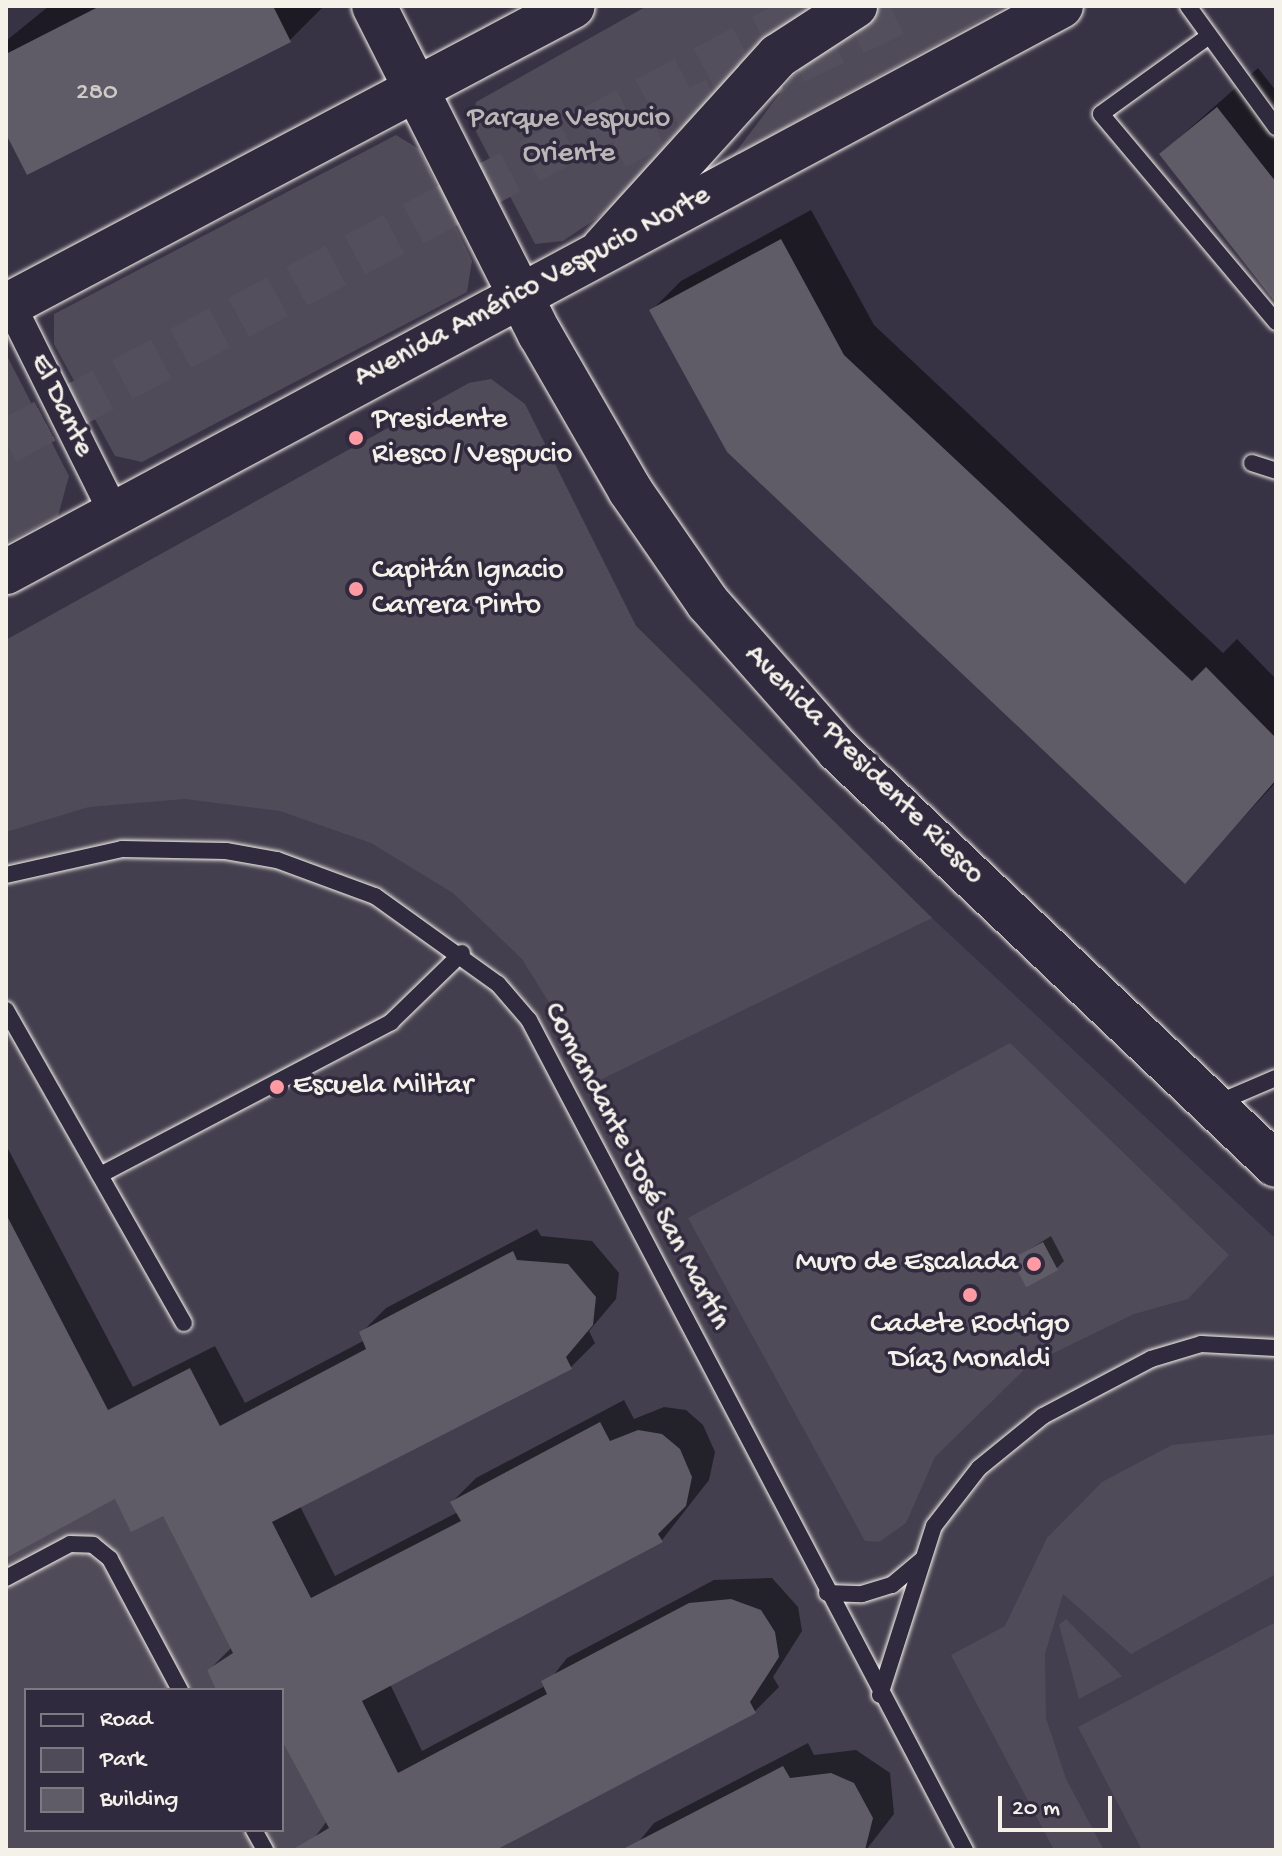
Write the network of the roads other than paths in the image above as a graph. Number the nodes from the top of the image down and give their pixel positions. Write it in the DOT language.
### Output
graph roads {
  1 [pos="374,6"];
  2 [pos="573,6"];
  3 [pos="855,6"];
  4 [pos="1061,6"];
  5 [pos="1188,6"];
  6 [pos="1209,36"];
  7 [pos="418,90"];
  8 [pos="1276,127"];
  9 [pos="603,249"];
  10 [pos="519,294"];
  11 [pos="7,302"];
  12 [pos="1276,322"];
  13 [pos="1252,463"];
  14 [pos="1276,471"];
  15 [pos="115,515"];
  16 [pos="6,572"];
  17 [pos="6,875"];
  18 [pos="462,953"];
  19 [pos="6,1010"];
  20 [pos="1276,1078"];
  21 [pos="1213,1105"];
  22 [pos="1276,1165"];
  23 [pos="100,1175"];
  24 [pos="184,1323"];
  25 [pos="1276,1348"];
  26 [pos="923,1559"];
  27 [pos="6,1578"];
  28 [pos="827,1593"];
  29 [pos="179,1688"];
  30 [pos="880,1695"];
  31 [pos="255,1832"];
  32 [pos="265,1850"];
  33 [pos="965,1850"];
  1 -- 7 [label="main road, Avenida Presidente Riesco"];
  2 -- 7 [label="main road"];
  3 -- 9 [label="main road"];
  4 -- 9 [label="main road, Avenida Américo Vespucio Norte"];
  5 -- 6 [label="lane"];
  6 -- 8 [label="lane"];
  6 -- 12 [label="lane"];
  7 -- 10 [label="main road, Avenida Presidente Riesco"];
  7 -- 11 [label="main road"];
  9 -- 10 [label="main road, Avenida Américo Vespucio Norte"];
  10 -- 15 [label="main road, Avenida Américo Vespucio Norte"];
  10 -- 21 [label="main road, Avenida Presidente Riesco"];
  11 -- 15 [label="street, El Dante"];
  13 -- 14 [label="lane"];
  15 -- 16 [label="main road, Avenida Américo Vespucio Norte"];
  17 -- 18 [label="lane, Comandante José San Martín"];
  18 -- 23 [label="lane"];
  18 -- 28 [label="lane, Comandante José San Martín"];
  19 -- 23 [label="lane"];
  20 -- 21 [label="lane"];
  21 -- 22 [label="main road, Avenida Presidente Riesco"];
  23 -- 24 [label="lane"];
  25 -- 26 [label="lane"];
  26 -- 28 [label="lane"];
  26 -- 30 [label="lane"];
  27 -- 29 [label="lane"];
  28 -- 30 [label="lane, Comandante José San Martín"];
  30 -- 33 [label="lane, Comandante José San Martín"];
  31 -- 32 [label="lane"];
}
